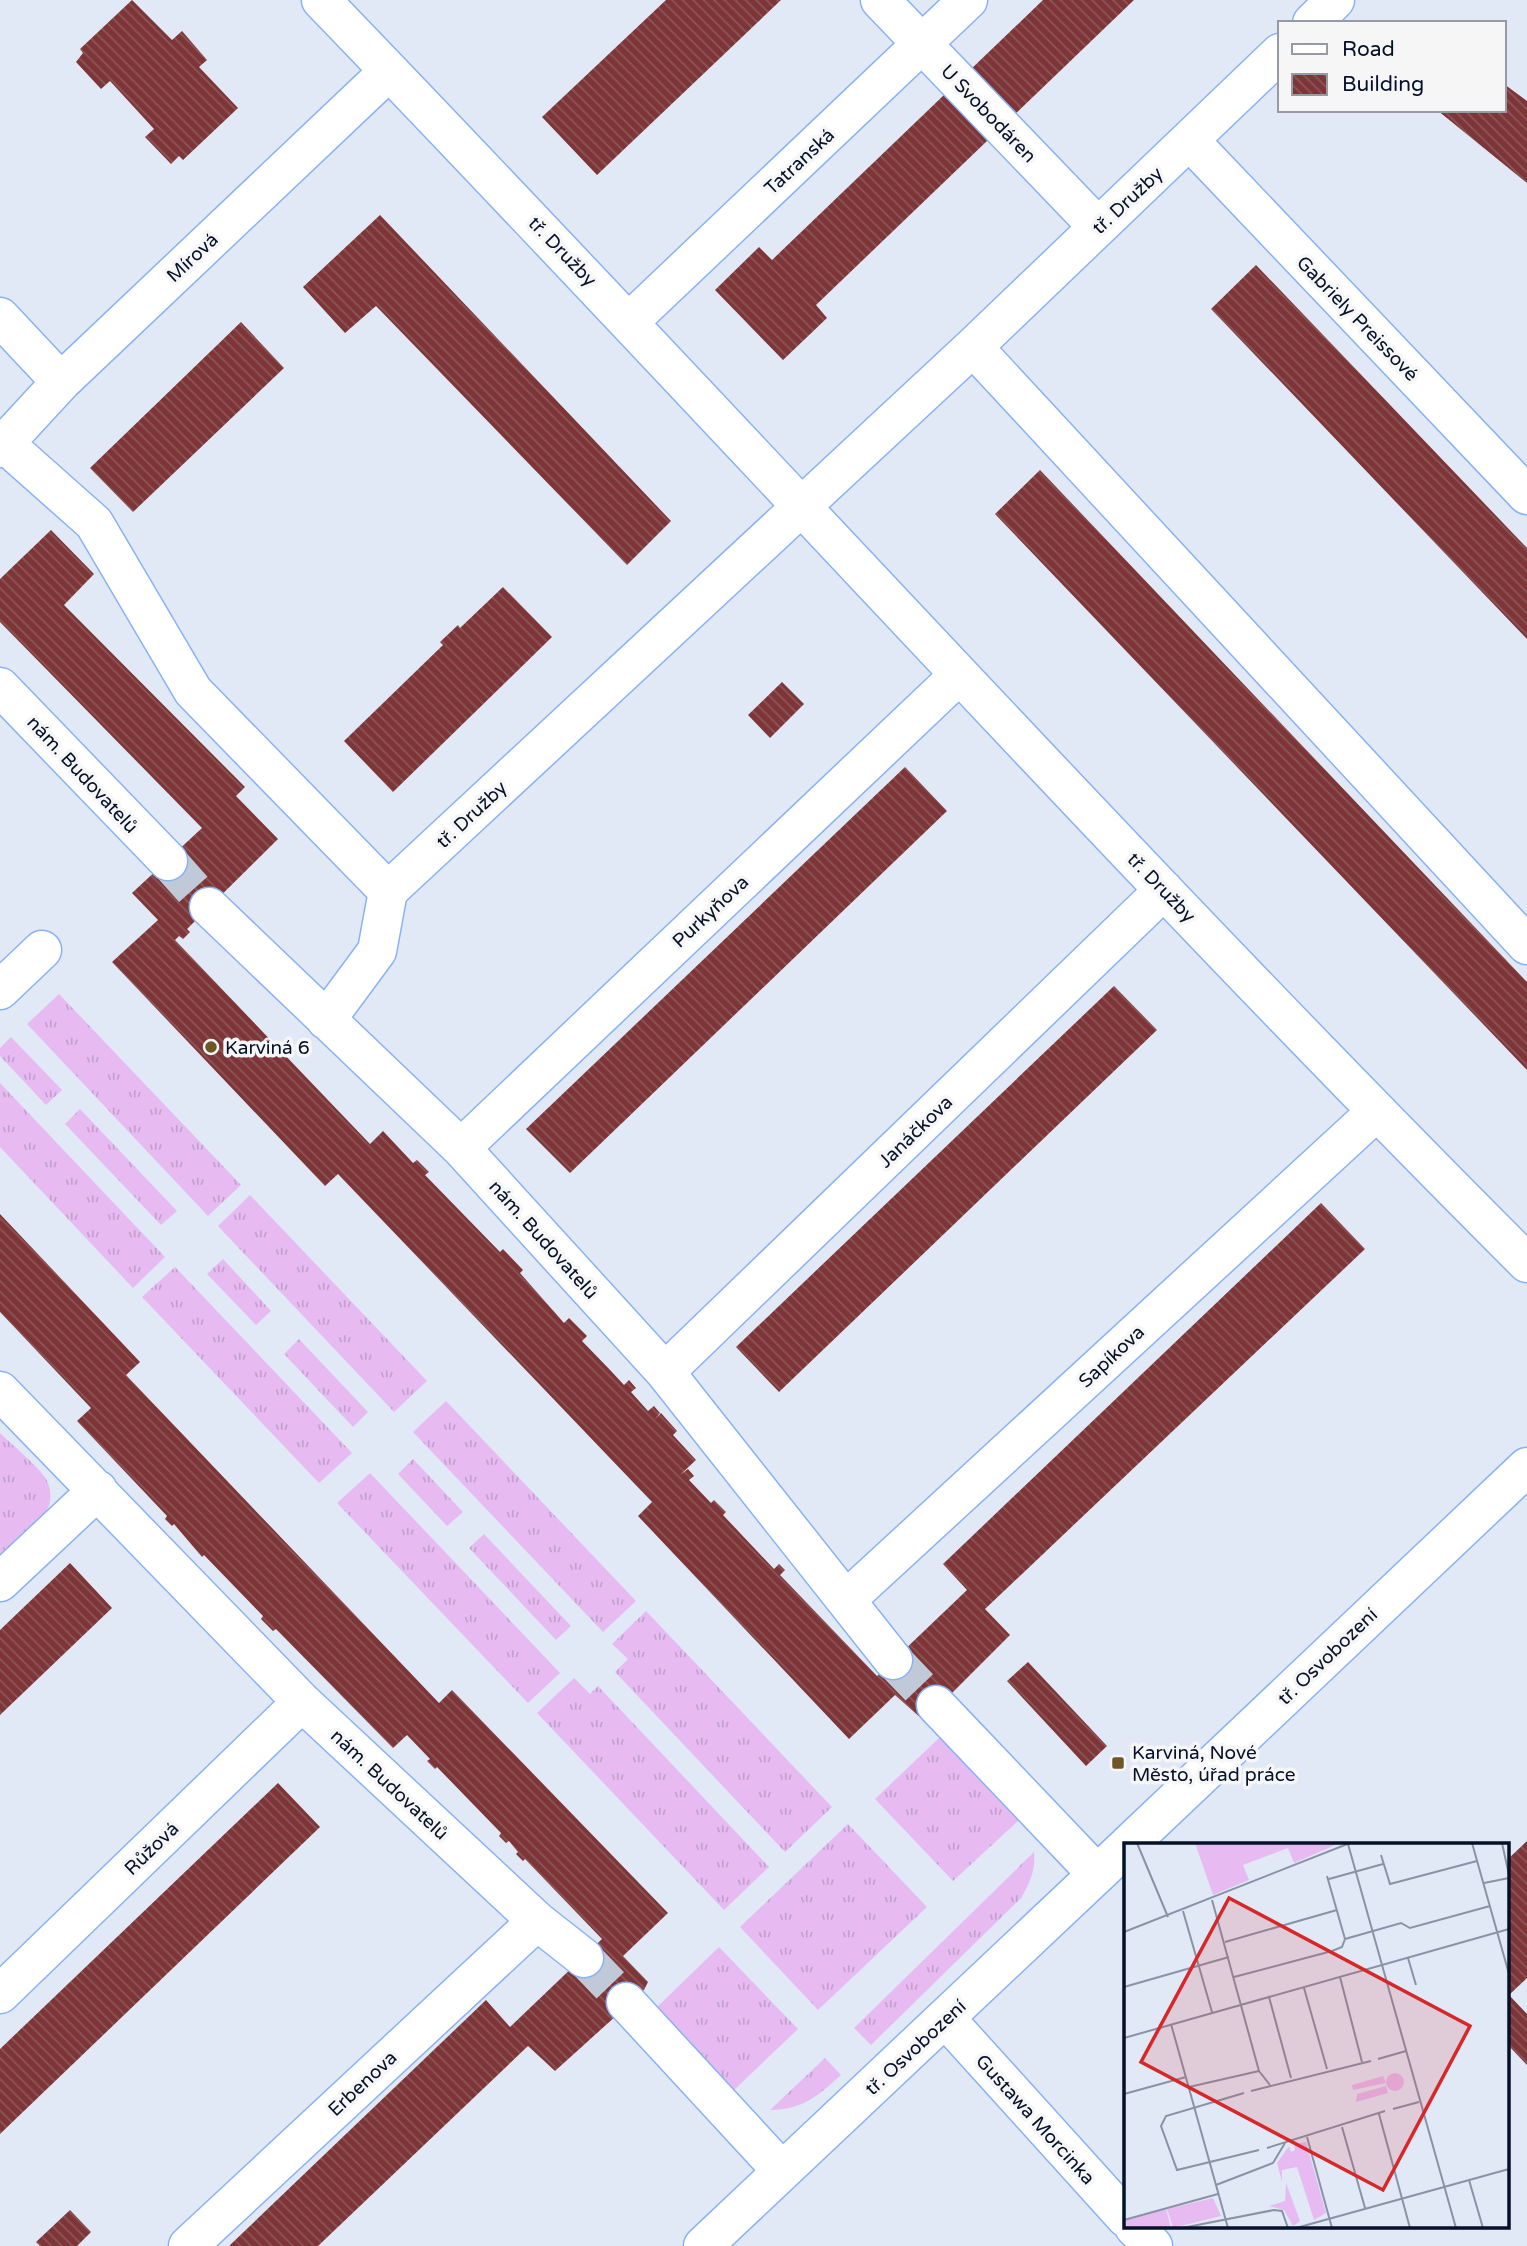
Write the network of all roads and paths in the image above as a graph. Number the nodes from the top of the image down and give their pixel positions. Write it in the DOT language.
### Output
graph roads {
  1 [pos="321,0"];
  2 [pos="880,0"];
  3 [pos="968,0"];
  4 [pos="1335,0"];
  5 [pos="1314,21"];
  6 [pos="923,44"];
  7 [pos="1278,55"];
  8 [pos="389,71"];
  9 [pos="1190,141"];
  10 [pos="1098,227"];
  11 [pos="0,317"];
  12 [pos="630,321"];
  13 [pos="973,347"];
  14 [pos="61,382"];
  15 [pos="2,446"];
  16 [pos="1527,495"];
  17 [pos="800,508"];
  18 [pos="959,675"];
  19 [pos="0,687"];
  20 [pos="168,861"];
  21 [pos="1164,890"];
  22 [pos="388,891"];
  23 [pos="209,907"];
  24 [pos="1527,945"];
  25 [pos="42,950"];
  26 [pos="0,990"];
  27 [pos="326,1020"];
  28 [pos="1376,1112"];
  29 [pos="461,1148"];
  30 [pos="1527,1263"];
  31 [pos="665,1372"];
  32 [pos="0,1391"];
  33 [pos="1527,1467"];
  34 [pos="98,1490"];
  35 [pos="0,1582"];
  36 [pos="846,1600"];
  37 [pos="893,1660"];
  38 [pos="302,1702"];
  39 [pos="936,1705"];
  40 [pos="1130,1843"];
  41 [pos="1124,1849"];
  42 [pos="1097,1874"];
  43 [pos="537,1921"];
  44 [pos="584,1958"];
  45 [pos="0,1994"];
  46 [pos="626,2002"];
  47 [pos="946,2019"];
  48 [pos="781,2170"];
  49 [pos="1124,2216"];
  50 [pos="1135,2228"];
  51 [pos="188,2246"];
  52 [pos="703,2246"];
  53 [pos="1153,2246"];
  1 -- 8 [label="street, tř. Družby"];
  2 -- 6 [label="street, U Svobodáren"];
  3 -- 6 [label="street, Tatranská"];
  4 -- 5 [label="street"];
  6 -- 10 [label="street, U Svobodáren"];
  6 -- 12 [label="street, Tatranská"];
  7 -- 9 [label="street, tř. Družby"];
  8 -- 12 [label="street, tř. Družby"];
  8 -- 14 [label="street, Mírová"];
  9 -- 10 [label="street, tř. Družby"];
  9 -- 16 [label="street, Gabriely Preissové"];
  10 -- 13 [label="street, tř. Družby"];
  11 -- 14 [label="street"];
  12 -- 17 [label="street, tř. Družby"];
  13 -- 17 [label="street, tř. Družby"];
  13 -- 24 [label="street"];
  14 -- 15 [label="street, Mírová"];
  15 -- 22 [label="street"];
  17 -- 18 [label="street, tř. Družby"];
  17 -- 22 [label="street, tř. Družby"];
  18 -- 21 [label="street, tř. Družby"];
  18 -- 29 [label="street, Purkyňova"];
  19 -- 20 [label="street, nám. Budovatelů"];
  21 -- 28 [label="street, tř. Družby"];
  21 -- 31 [label="street, Janáčkova"];
  22 -- 27 [label="street"];
  23 -- 27 [label="street, nám. Budovatelů"];
  25 -- 26 [label="street"];
  27 -- 29 [label="street, nám. Budovatelů"];
  28 -- 30 [label="street, tř. Družby"];
  28 -- 36 [label="street, Sapíkova"];
  29 -- 31 [label="street, nám. Budovatelů"];
  31 -- 36 [label="street, nám. Budovatelů"];
  32 -- 34 [label="street, nám. Budovatelů"];
  33 -- 40 [label="street, tř. Osvobození"];
  34 -- 35 [label="street"];
  34 -- 38 [label="street, nám. Budovatelů"];
  36 -- 37 [label="street, nám. Budovatelů"];
  38 -- 43 [label="street, nám. Budovatelů"];
  38 -- 45 [label="street, Růžová"];
  39 -- 42 [label="street"];
  41 -- 42 [label="street, tř. Osvobození"];
  42 -- 47 [label="street, tř. Osvobození"];
  43 -- 44 [label="street, nám. Budovatelů"];
  43 -- 51 [label="street, Erbenova"];
  46 -- 48 [label="street"];
  47 -- 48 [label="street, tř. Osvobození"];
  47 -- 49 [label="street, Gustawa Morcinka"];
  48 -- 52 [label="street, tř. Osvobození"];
  50 -- 53 [label="street"];
}
